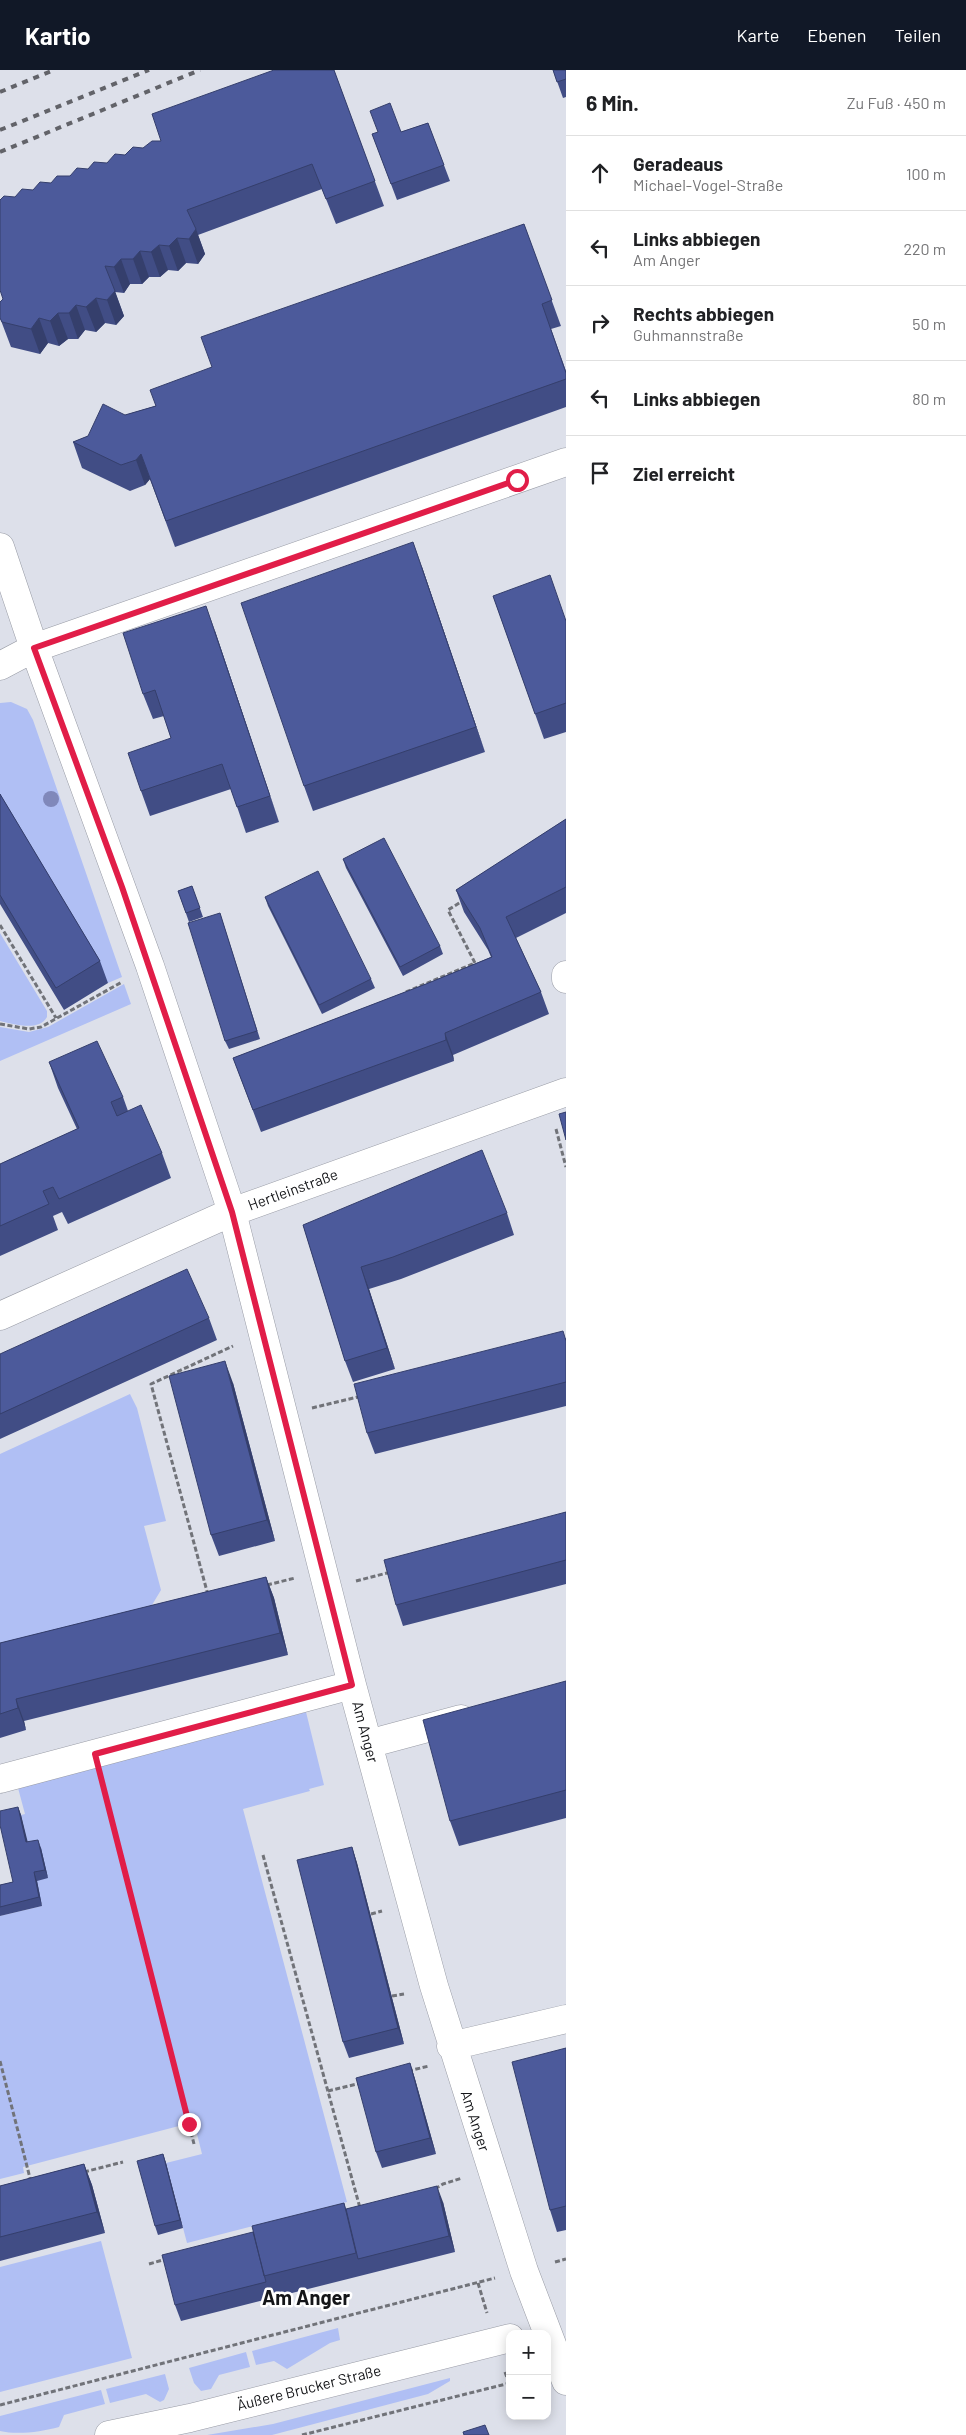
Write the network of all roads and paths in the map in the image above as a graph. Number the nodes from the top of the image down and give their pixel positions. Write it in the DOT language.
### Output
graph roads {
  1 [pos="566,462"];
  2 [pos="0,548"];
  3 [pos="34,648"];
  4 [pos="0,666"];
  5 [pos="471,895"];
  6 [pos="0,925"];
  7 [pos="150,966"];
  8 [pos="566,975"];
  9 [pos="566,979"];
  10 [pos="406,992"];
  11 [pos="56,1018"];
  12 [pos="0,1024"];
  13 [pos="557,1096"];
  14 [pos="566,1167"];
  15 [pos="232,1212"];
  16 [pos="0,1316"];
  17 [pos="262,1332"];
  18 [pos="368,1394"];
  19 [pos="284,1416"];
  20 [pos="394,1571"];
  21 [pos="325,1580"];
  22 [pos="266,1586"];
  23 [pos="209,1600"];
  24 [pos="352,1685"];
  25 [pos="481,1713"];
  26 [pos="368,1744"];
  27 [pos="95,1754"];
  28 [pos="0,1779"];
  29 [pos="263,1855"];
  30 [pos="566,2019"];
  31 [pos="454,2053"];
  32 [pos="0,2061"];
  33 [pos="401,2073"];
  34 [pos="364,2082"];
  35 [pos="328,2091"];
  36 [pos="194,2144"];
  37 [pos="122,2162"];
  38 [pos="491,2170"];
  39 [pos="77,2174"];
  40 [pos="40,2183"];
  41 [pos="31,2185"];
  42 [pos="24,2187"];
  43 [pos="433,2191"];
  44 [pos="369,2207"];
  45 [pos="360,2209"];
  46 [pos="351,2211"];
  47 [pos="174,2257"];
  48 [pos="566,2259"];
  49 [pos="149,2264"];
  50 [pos="524,2271"];
  51 [pos="545,2328"];
  52 [pos="506,2339"];
  53 [pos="566,2381"];
  54 [pos="506,2384"];
  55 [pos="0,2405"];
  56 [pos="109,2435"];
  57 [pos="302,2435"];
  1 -- 3 [label="street"];
  2 -- 3 [label="street, Am Anger"];
  3 -- 4 [label="street"];
  3 -- 7 [label="street, Am Anger"];
  5 -- 10 [label="path"];
  6 -- 11 [label="path"];
  7 -- 11 [label="path"];
  7 -- 15 [label="street, Am Anger"];
  8 -- 9 [label="street"];
  11 -- 12 [label="path"];
  13 -- 14 [label="path"];
  13 -- 15 [label="street, Hertleinstraße"];
  15 -- 16 [label="street, Hertleinstraße"];
  15 -- 17 [label="street, Am Anger"];
  17 -- 19 [label="street, Am Anger"];
  17 -- 23 [label="path"];
  18 -- 19 [label="path"];
  19 -- 21 [label="street, Am Anger"];
  20 -- 21 [label="path"];
  21 -- 22 [label="path"];
  21 -- 24 [label="street, Am Anger"];
  24 -- 26 [label="street, Am Anger"];
  24 -- 27 [label="street"];
  25 -- 26 [label="street"];
  26 -- 31 [label="street, Am Anger"];
  27 -- 28 [label="street"];
  27 -- 36 [label="path"];
  29 -- 35 [label="path"];
  30 -- 31 [label="street"];
  31 -- 33 [label="path"];
  31 -- 38 [label="street, Am Anger"];
  32 -- 41 [label="path"];
  34 -- 35 [label="path"];
  35 -- 45 [label="path"];
  37 -- 39 [label="path"];
  38 -- 43 [label="path"];
  38 -- 50 [label="street, Am Anger"];
  40 -- 41 [label="path"];
  41 -- 42 [label="path"];
  44 -- 45 [label="path"];
  45 -- 46 [label="path"];
  47 -- 49 [label="path"];
  48 -- 50 [label="path"];
  50 -- 51 [label="street, Am Anger"];
  50 -- 55 [label="path"];
  51 -- 53 [label="street, Am Anger"];
  52 -- 56 [label="street, Äußere Brucker Straße"];
  54 -- 57 [label="path"];
}
